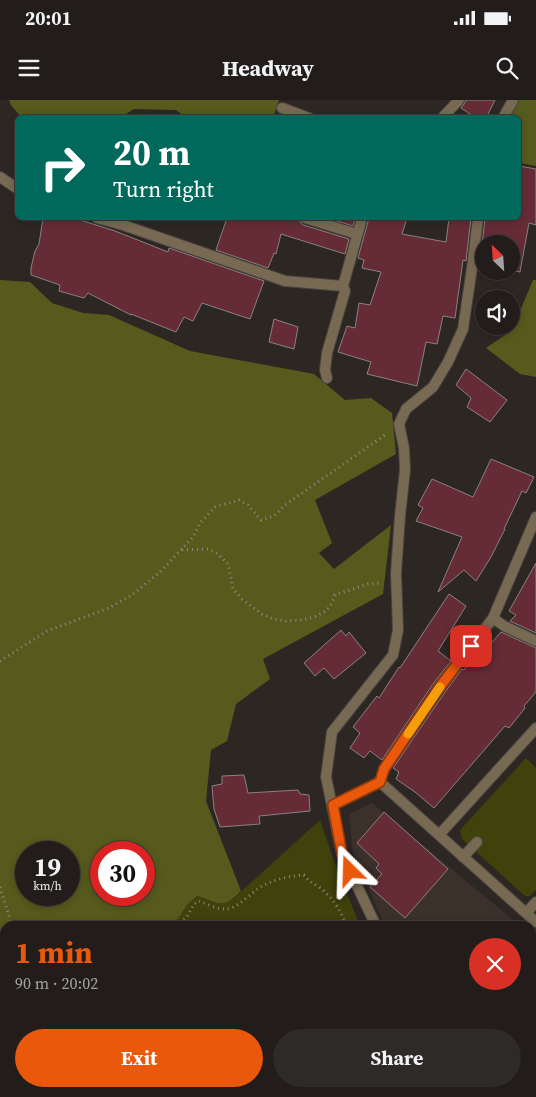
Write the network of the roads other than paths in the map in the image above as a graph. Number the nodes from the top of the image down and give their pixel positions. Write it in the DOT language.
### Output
graph roads {
  1 [pos="459,100"];
  2 [pos="513,100"];
  3 [pos="282,108"];
  4 [pos="301,115"];
  5 [pos="445,115"];
  6 [pos="505,115"];
  7 [pos="0,177"];
  8 [pos="15,188"];
  9 [pos="104,220"];
  10 [pos="312,220"];
  11 [pos="362,220"];
  12 [pos="478,220"];
  13 [pos="358,234"];
  14 [pos="343,286"];
  15 [pos="327,378"];
  16 [pos="536,517"];
  17 [pos="493,618"];
  18 [pos="536,641"];
  19 [pos="536,728"];
  20 [pos="380,782"];
  21 [pos="333,805"];
  22 [pos="439,835"];
  23 [pos="477,842"];
  24 [pos="463,857"];
  25 [pos="536,902"];
  26 [pos="526,914"];
  27 [pos="374,921"];
  28 [pos="535,921"];
  1 -- 5 [label="street"];
  2 -- 6 [label="street"];
  3 -- 4 [label="street"];
  7 -- 8 [label="street"];
  9 -- 14 [label="street"];
  10 -- 13 [label="street"];
  11 -- 13 [label="street"];
  12 -- 21 [label="street"];
  13 -- 14 [label="street"];
  14 -- 15 [label="street"];
  16 -- 17 [label="street"];
  17 -- 18 [label="street"];
  17 -- 20 [label="street"];
  19 -- 22 [label="street"];
  20 -- 21 [label="street"];
  20 -- 22 [label="street"];
  21 -- 27 [label="street"];
  22 -- 24 [label="street"];
  23 -- 24 [label="street"];
  24 -- 26 [label="street"];
  25 -- 26 [label="street"];
  26 -- 28 [label="street"];
}
